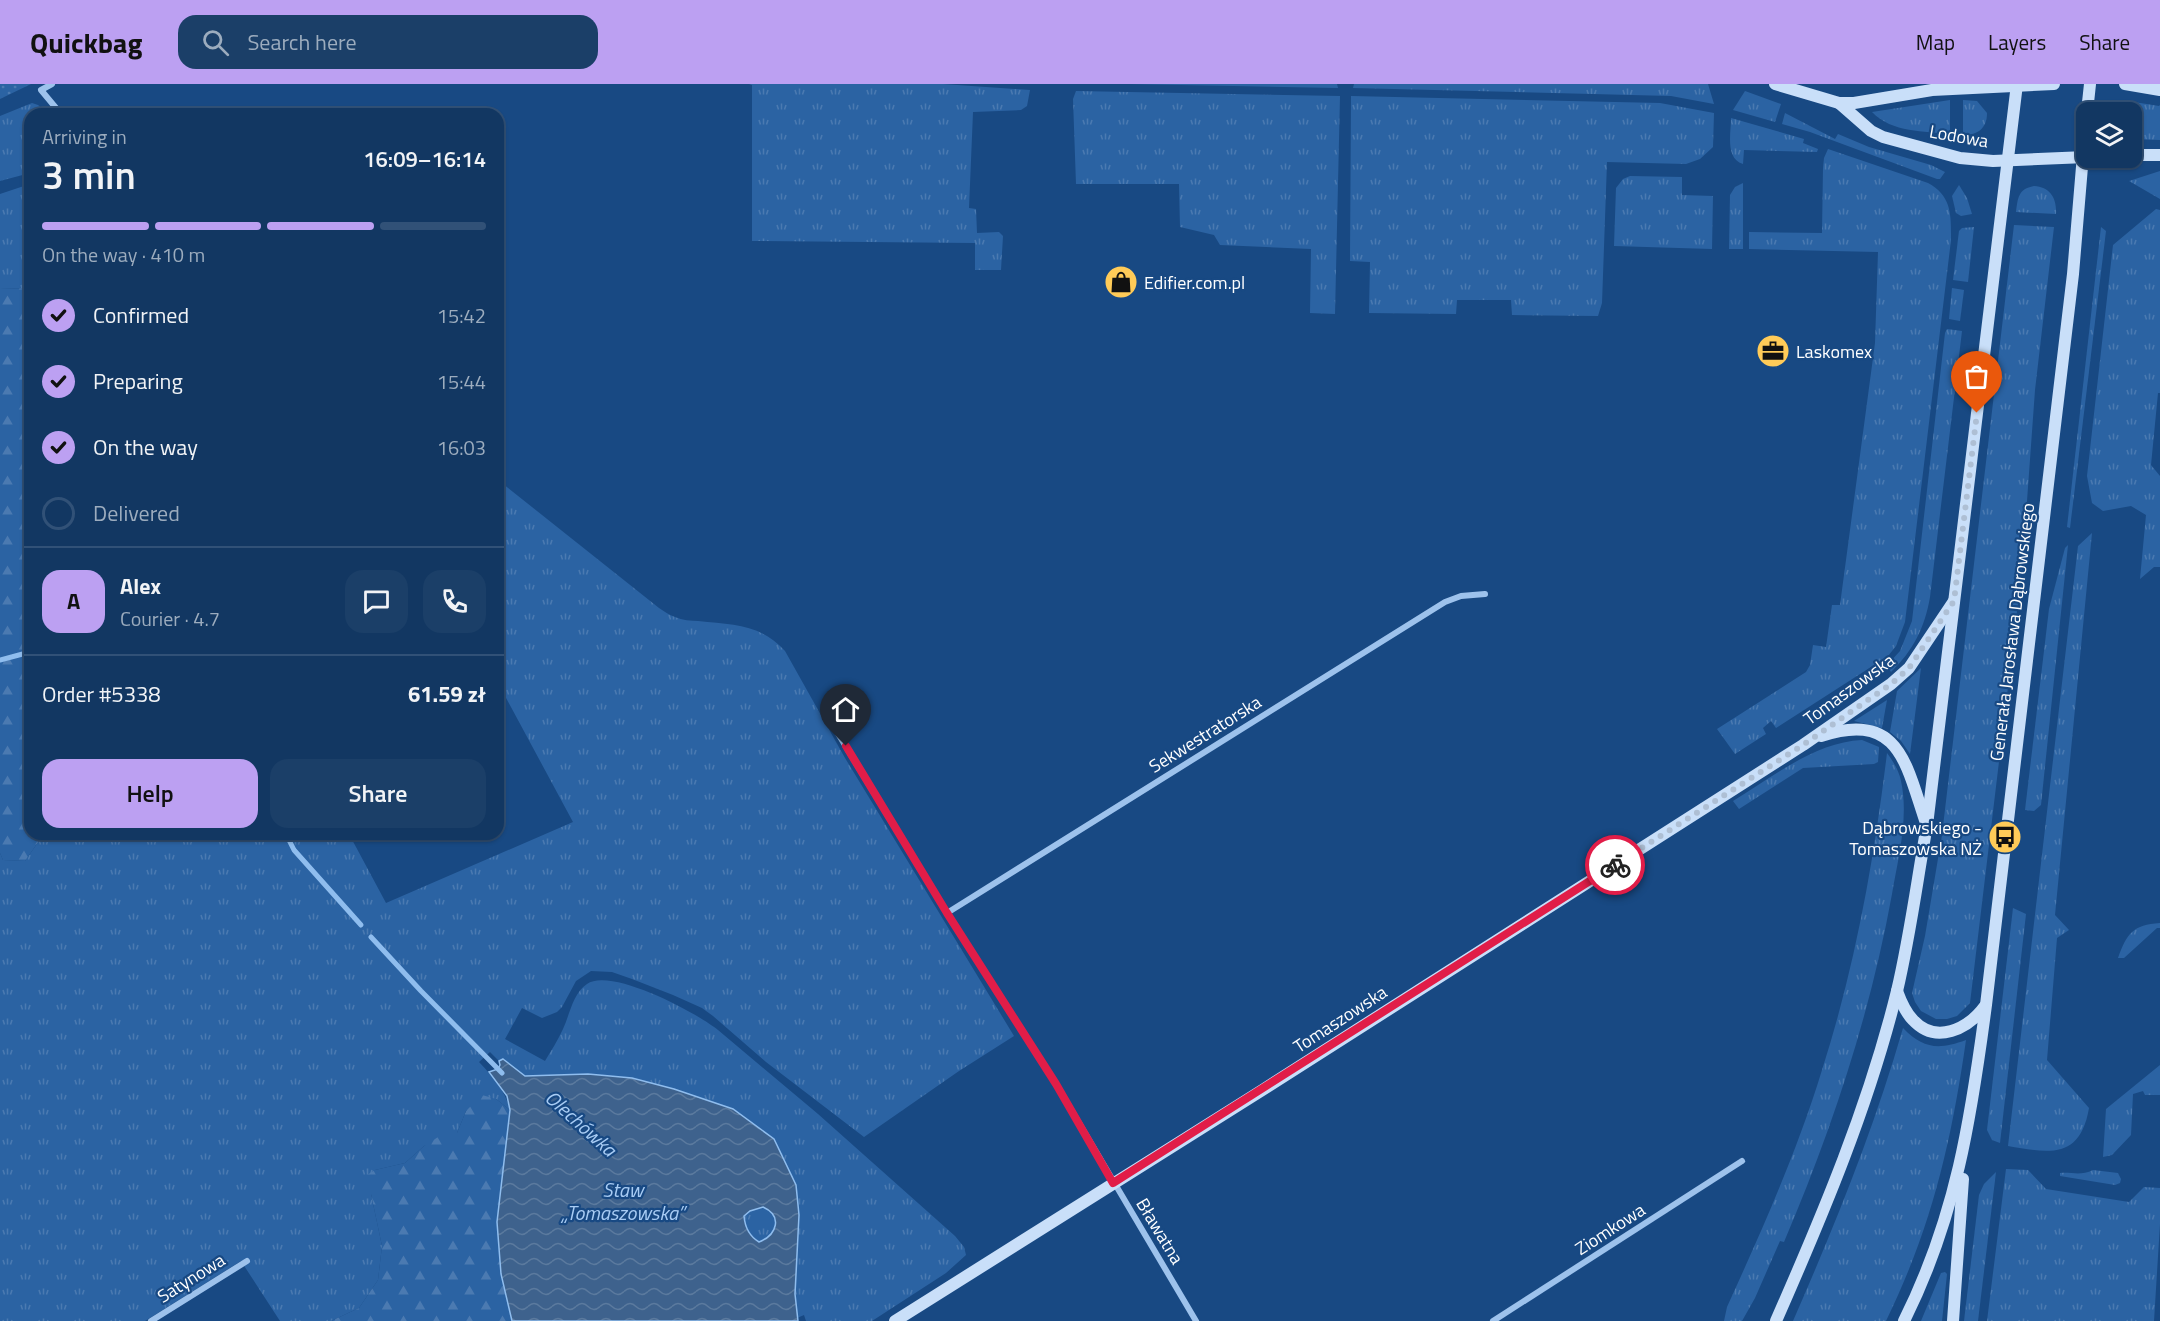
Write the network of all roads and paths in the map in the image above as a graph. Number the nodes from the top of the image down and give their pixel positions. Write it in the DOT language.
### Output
graph roads {
  1 [pos="52,84"];
  2 [pos="1775,84"];
  3 [pos="2054,84"];
  4 [pos="2090,84"];
  5 [pos="2125,84"];
  6 [pos="2017,85"];
  7 [pos="2160,90"];
  8 [pos="2088,102"];
  9 [pos="1839,103"];
  10 [pos="56,108"];
  11 [pos="2142,155"];
  12 [pos="2160,155"];
  13 [pos="2076,157"];
  14 [pos="2007,161"];
  15 [pos="2084,168"];
  16 [pos="1485,594"];
  17 [pos="1954,601"];
  18 [pos="834,727"];
  19 [pos="1803,745"];
  20 [pos="1927,825"];
  21 [pos="947,913"];
  22 [pos="1897,992"];
  23 [pos="1986,1005"];
  24 [pos="1964,1148"];
  25 [pos="1742,1161"];
  26 [pos="1113,1183"];
  27 [pos="247,1261"];
  28 [pos="151,1321"];
  29 [pos="895,1321"];
  30 [pos="1196,1321"];
  31 [pos="1493,1321"];
  32 [pos="1776,1321"];
  33 [pos="1904,1321"];
  34 [pos="1953,1321"];
  1 -- 10 [label="street"];
  2 -- 9 [label="main road, Lodowa"];
  3 -- 6 [label="main road, Lodowa"];
  4 -- 8 [label="main road"];
  5 -- 7 [label="main road"];
  6 -- 9 [label="main road, Lodowa"];
  6 -- 14 [label="main road"];
  9 -- 14 [label="main road, Lodowa"];
  11 -- 12 [label="main road"];
  13 -- 14 [label="main road, Lodowa"];
  14 -- 17 [label="main road"];
  15 -- 23 [label="main road, Generała Jarosława Dąbrowskiego"];
  16 -- 21 [label="street, Sekwestratorska"];
  17 -- 19 [label="main road, Tomaszowska"];
  17 -- 20 [label="main road"];
  18 -- 21 [label="street, Bławatna"];
  19 -- 20 [label="main road, Tomaszowska"];
  19 -- 26 [label="main road, Tomaszowska"];
  20 -- 22 [label="main road"];
  21 -- 26 [label="street, Bławatna"];
  22 -- 23 [label="main road"];
  22 -- 32 [label="main road"];
  23 -- 24 [label="main road, Generała Jarosława Dąbrowskiego"];
  24 -- 33 [label="main road, Generała Jarosława Dąbrowskiego"];
  24 -- 34 [label="main road, Generała Jarosława Dąbrowskiego"];
  25 -- 31 [label="street, Ziomkowa"];
  26 -- 29 [label="main road, Tomaszowska"];
  26 -- 30 [label="street, Bławatna"];
  27 -- 28 [label="street, Satynowa"];
}
